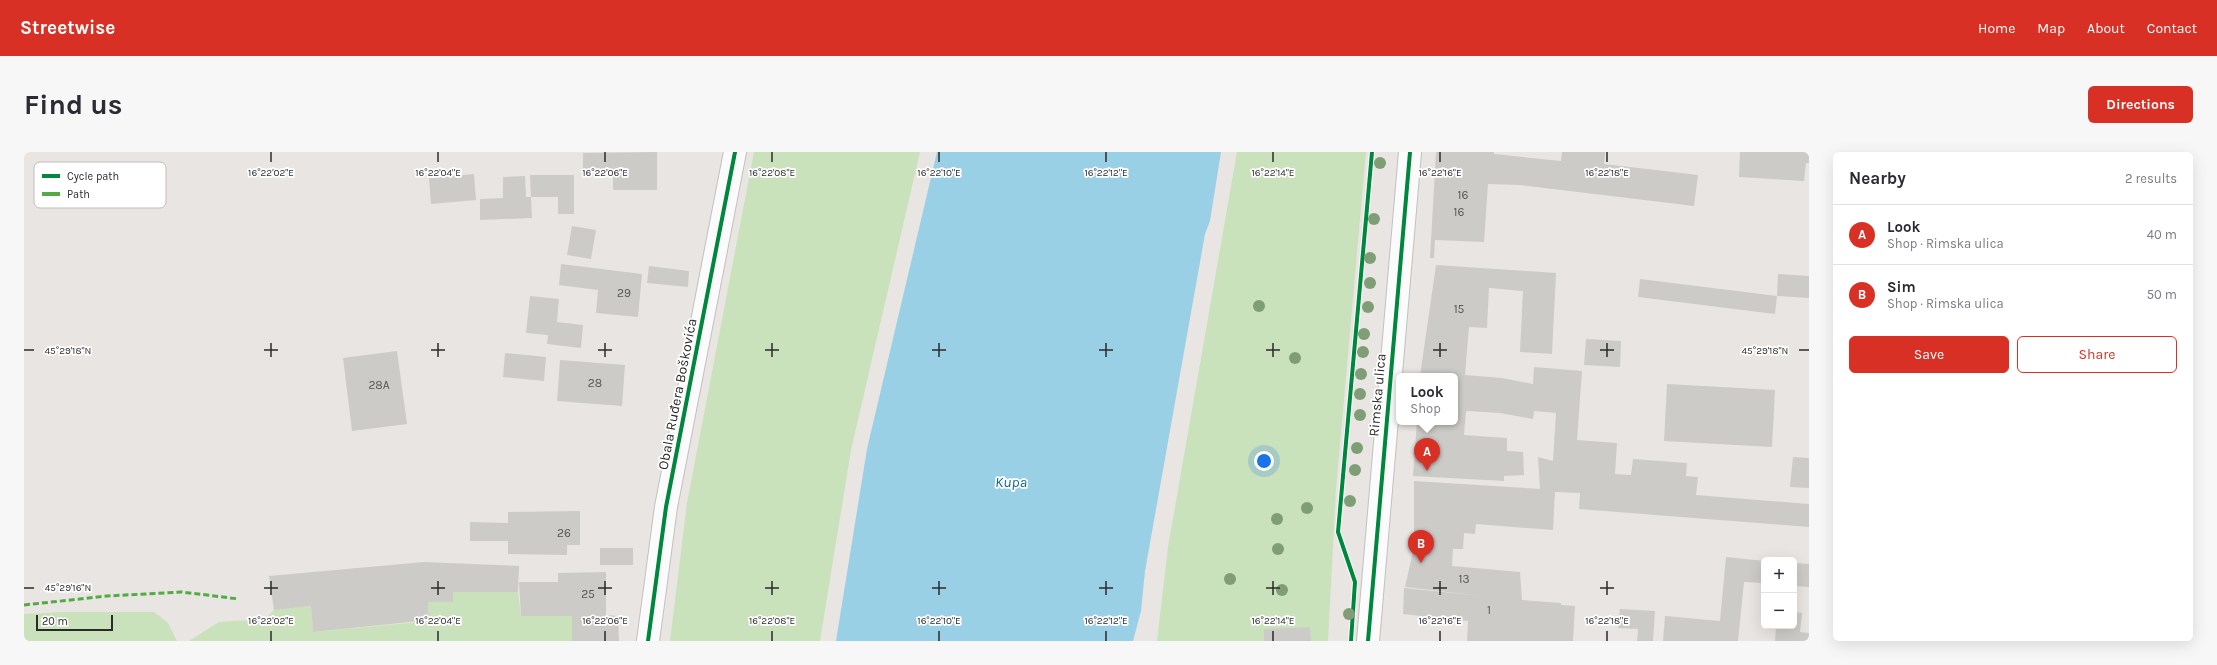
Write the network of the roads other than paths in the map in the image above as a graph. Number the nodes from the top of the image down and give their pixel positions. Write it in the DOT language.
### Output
graph roads {
  1 [pos="735,152"];
  2 [pos="1410,152"];
  3 [pos="648,641"];
  4 [pos="1368,641"];
  1 -- 3 [label="street, Obala Ruđera Boškovića"];
  2 -- 4 [label="street, Rimska ulica"];
}
